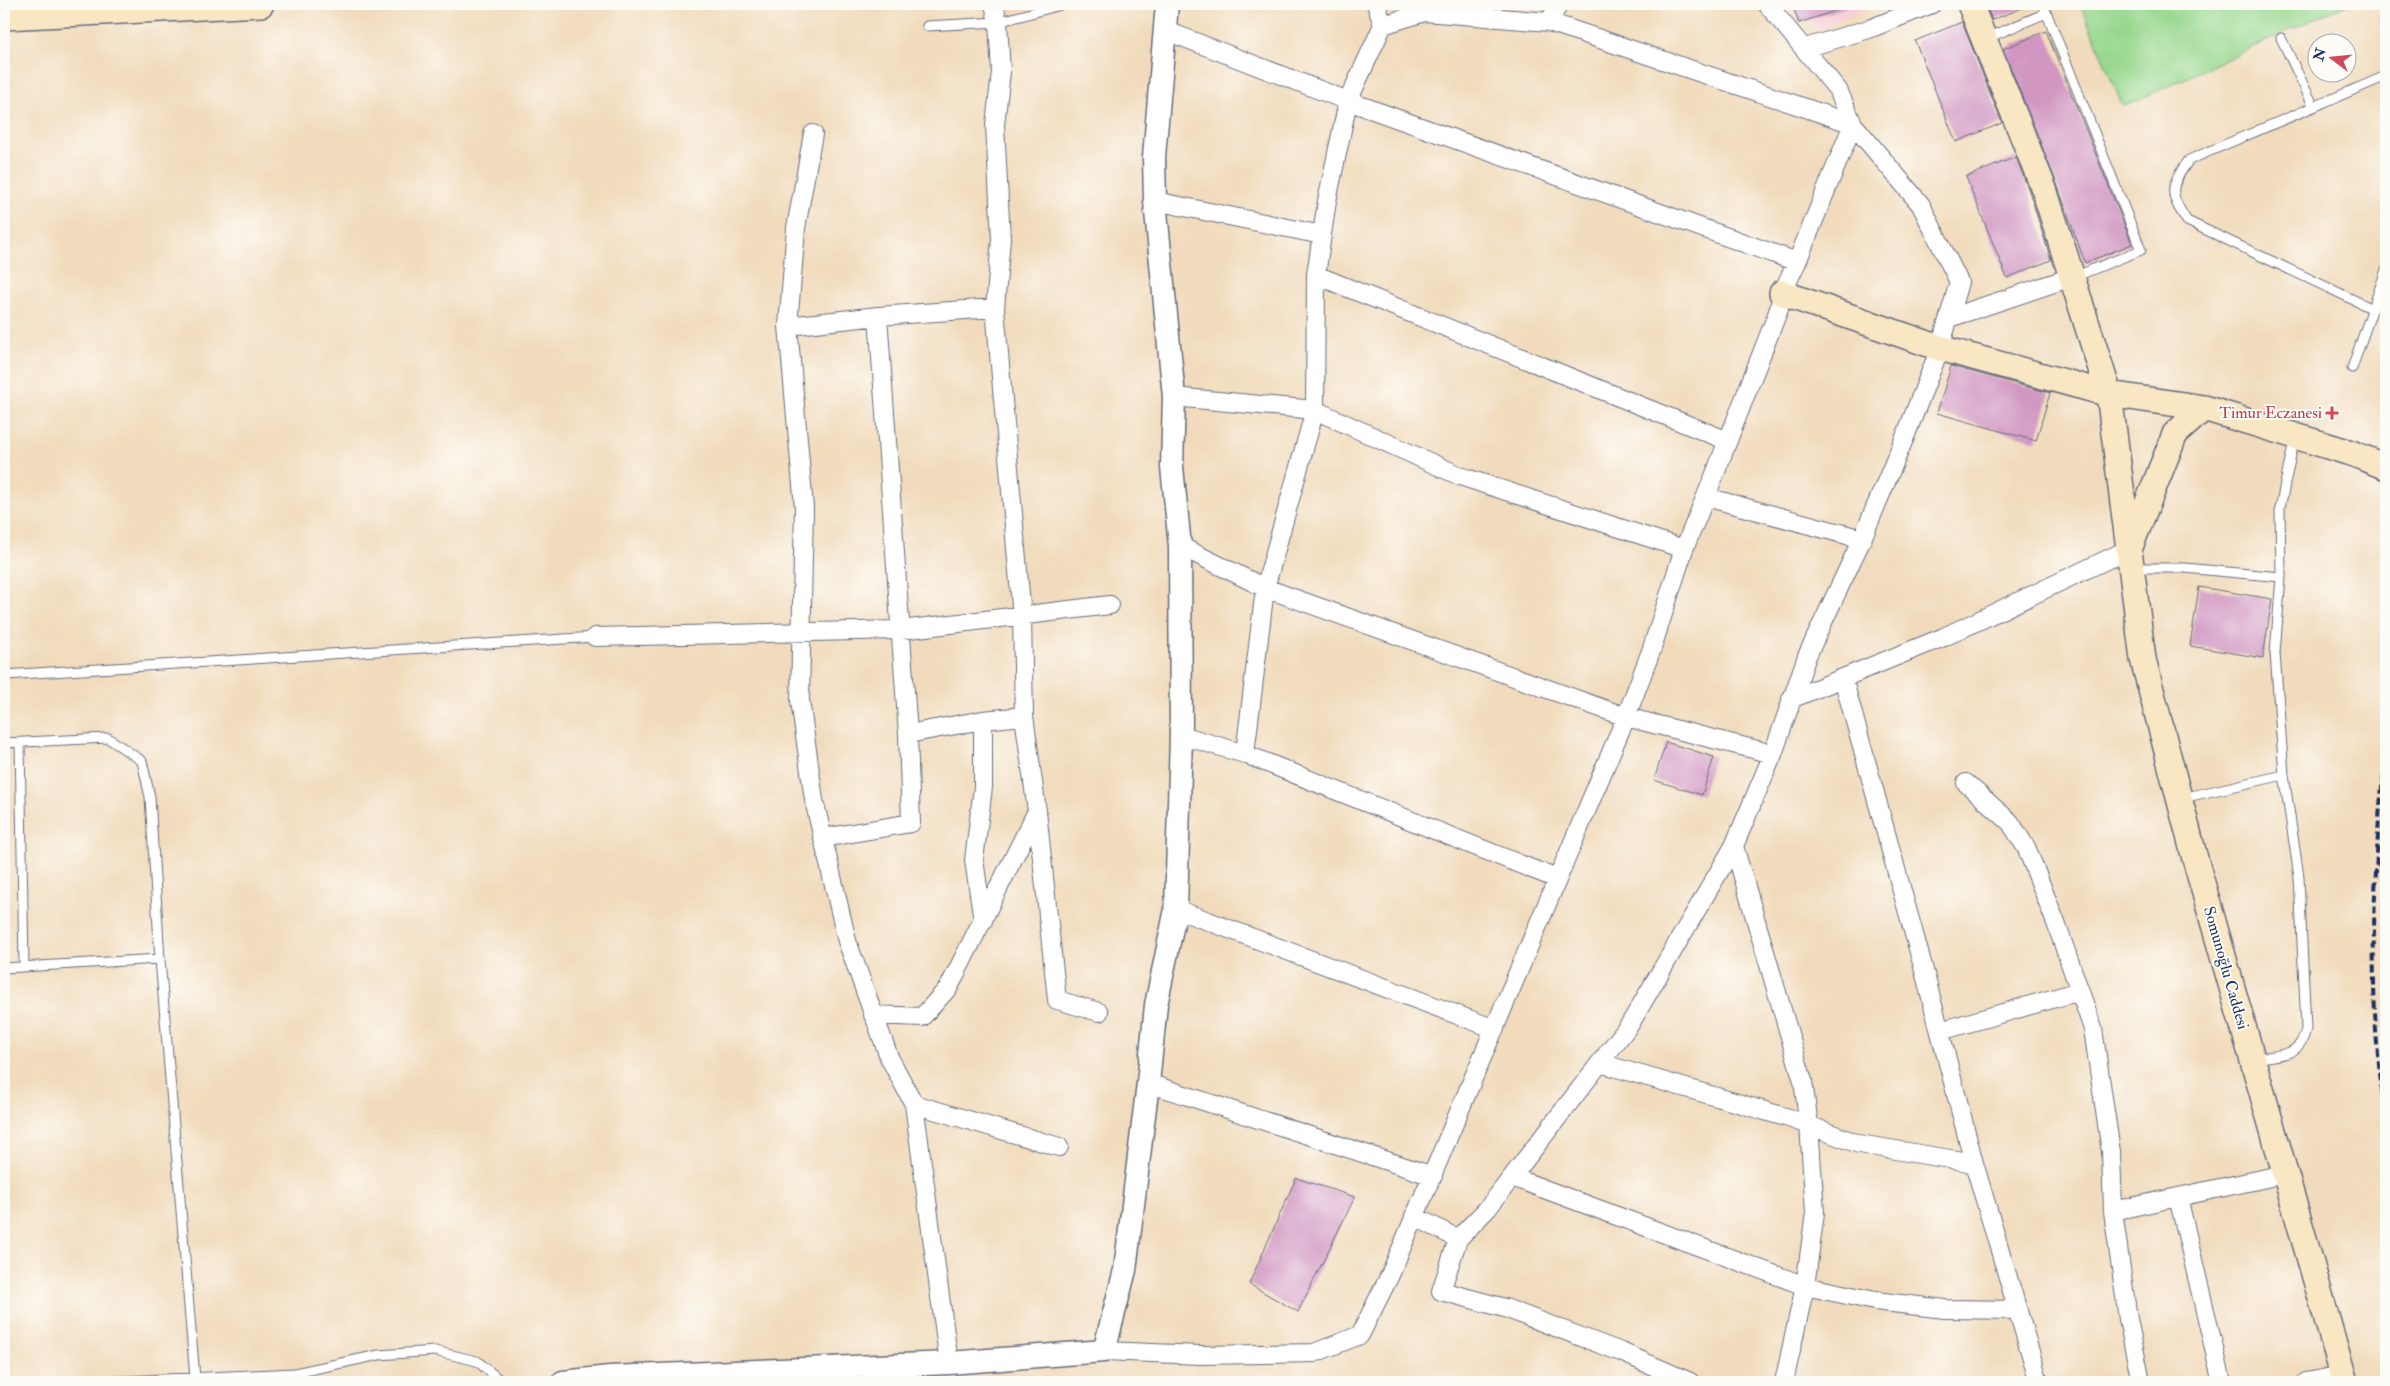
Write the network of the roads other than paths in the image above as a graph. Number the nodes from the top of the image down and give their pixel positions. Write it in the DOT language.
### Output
graph roads {
  1 [pos="261,4"];
  2 [pos="994,4"];
  3 [pos="1064,4"];
  4 [pos="1167,4"];
  5 [pos="1376,4"];
  6 [pos="1559,4"];
  7 [pos="1767,4"];
  8 [pos="1932,4"];
  9 [pos="1970,4"];
  10 [pos="2043,4"];
  11 [pos="2046,13"];
  12 [pos="4,17"];
  13 [pos="998,22"];
  14 [pos="1549,22"];
  15 [pos="1382,25"];
  16 [pos="928,26"];
  17 [pos="1164,30"];
  18 [pos="2281,38"];
  19 [pos="1984,39"];
  20 [pos="1805,48"];
  21 [pos="2386,76"];
  22 [pos="1348,101"];
  23 [pos="2314,107"];
  24 [pos="1853,124"];
  25 [pos="813,134"];
  26 [pos="1155,201"];
  27 [pos="1322,235"];
  28 [pos="1797,262"];
  29 [pos="2386,270"];
  30 [pos="1316,275"];
  31 [pos="2072,277"];
  32 [pos="1782,292"];
  33 [pos="995,308"];
  34 [pos="2373,309"];
  35 [pos="878,316"];
  36 [pos="1949,318"];
  37 [pos="788,326"];
  38 [pos="1940,348"];
  39 [pos="2352,368"];
  40 [pos="2108,394"];
  41 [pos="1174,397"];
  42 [pos="2204,408"];
  43 [pos="1315,410"];
  44 [pos="2295,436"];
  45 [pos="1728,441"];
  46 [pos="2386,467"];
  47 [pos="1706,497"];
  48 [pos="1862,539"];
  49 [pos="1180,546"];
  50 [pos="1684,549"];
  51 [pos="2130,559"];
  52 [pos="2281,577"];
  53 [pos="1265,588"];
  54 [pos="1110,605"];
  55 [pos="1022,617"];
  56 [pos="901,630"];
  57 [pos="802,634"];
  58 [pos="595,638"];
  59 [pos="4,675"];
  60 [pos="1843,678"];
  61 [pos="1791,699"];
  62 [pos="1024,716"];
  63 [pos="1626,717"];
  64 [pos="983,720"];
  65 [pos="908,734"];
  66 [pos="1181,734"];
  67 [pos="20,743"];
  68 [pos="4,744"];
  69 [pos="1245,754"];
  70 [pos="1773,754"];
  71 [pos="2284,775"];
  72 [pos="1966,783"];
  73 [pos="2179,799"];
  74 [pos="1037,811"];
  75 [pos="823,838"];
  76 [pos="1734,846"];
  77 [pos="1557,879"];
  78 [pos="1176,909"];
  79 [pos="983,921"];
  80 [pos="160,959"];
  81 [pos="24,966"];
  82 [pos="4,968"];
  83 [pos="2080,991"];
  84 [pos="1099,1012"];
  85 [pos="873,1014"];
  86 [pos="1495,1029"];
  87 [pos="1940,1032"];
  88 [pos="2252,1059"];
  89 [pos="1600,1064"];
  90 [pos="1148,1083"];
  91 [pos="914,1104"];
  92 [pos="1809,1125"];
  93 [pos="1058,1146"];
  94 [pos="1974,1163"];
  95 [pos="2285,1174"];
  96 [pos="1433,1176"];
  97 [pos="1512,1177"];
  98 [pos="2178,1197"];
  99 [pos="2114,1211"];
  100 [pos="1414,1216"];
  101 [pos="1458,1239"];
  102 [pos="1806,1286"];
  103 [pos="2018,1310"];
  104 [pos="1104,1352"];
  105 [pos="949,1363"];
  106 [pos="913,1373"];
  107 [pos="195,1378"];
  108 [pos="2344,1379"];
  109 [pos="101,1382"];
  110 [pos="502,1382"];
  111 [pos="564,1382"];
  112 [pos="1690,1382"];
  113 [pos="1784,1382"];
  114 [pos="2039,1382"];
  115 [pos="2141,1382"];
  116 [pos="2222,1382"];
  117 [pos="2306,1382"];
  1 -- 12 [label="main road"];
  2 -- 13 [label="street"];
  3 -- 13 [label="lane"];
  4 -- 17 [label="street"];
  5 -- 15 [label="street"];
  6 -- 14 [label="street"];
  7 -- 20 [label="street"];
  8 -- 20 [label="street"];
  9 -- 19 [label="main road, Somunoğlu Caddesi"];
  10 -- 11 [label="lane"];
  11 -- 19 [label="lane"];
  11 -- 31 [label="lane"];
  13 -- 16 [label="lane"];
  13 -- 33 [label="street"];
  14 -- 15 [label="street"];
  14 -- 24 [label="street"];
  15 -- 22 [label="street"];
  17 -- 22 [label="street"];
  17 -- 26 [label="street"];
  18 -- 23 [label="lane"];
  19 -- 31 [label="main road, Somunoğlu Caddesi"];
  20 -- 24 [label="street"];
  21 -- 23 [label="lane"];
  22 -- 27 [label="street"];
  22 -- 28 [label="street"];
  23 -- 34 [label="lane"];
  24 -- 28 [label="street"];
  24 -- 36 [label="street"];
  25 -- 37 [label="street"];
  26 -- 27 [label="street"];
  26 -- 41 [label="street"];
  27 -- 30 [label="street"];
  28 -- 32 [label="street"];
  29 -- 34 [label="lane"];
  30 -- 43 [label="street"];
  30 -- 45 [label="street"];
  31 -- 36 [label="street"];
  31 -- 40 [label="main road, Somunoğlu Caddesi"];
  32 -- 38 [label="main road"];
  32 -- 45 [label="street"];
  33 -- 35 [label="street"];
  33 -- 55 [label="street"];
  34 -- 39 [label="lane"];
  35 -- 37 [label="street"];
  35 -- 56 [label="street"];
  36 -- 38 [label="street"];
  37 -- 57 [label="street"];
  38 -- 40 [label="main road"];
  38 -- 48 [label="street"];
  40 -- 42 [label="main road"];
  40 -- 51 [label="main road, Somunoğlu Caddesi"];
  41 -- 43 [label="street"];
  41 -- 49 [label="street"];
  42 -- 44 [label="main road"];
  42 -- 51 [label="main road"];
  43 -- 50 [label="street"];
  43 -- 53 [label="street"];
  44 -- 46 [label="main road"];
  44 -- 52 [label="lane"];
  45 -- 47 [label="street"];
  47 -- 48 [label="street"];
  47 -- 50 [label="street"];
  48 -- 61 [label="street"];
  49 -- 53 [label="street"];
  49 -- 66 [label="street"];
  50 -- 63 [label="street"];
  51 -- 52 [label="lane"];
  51 -- 60 [label="street"];
  51 -- 73 [label="main road, Somunoğlu Caddesi"];
  52 -- 71 [label="lane"];
  53 -- 63 [label="street"];
  53 -- 69 [label="street"];
  54 -- 55 [label="street"];
  55 -- 56 [label="street"];
  55 -- 62 [label="street"];
  56 -- 57 [label="street"];
  56 -- 65 [label="street"];
  57 -- 58 [label="street"];
  57 -- 75 [label="street"];
  58 -- 59 [label="lane"];
  60 -- 61 [label="street"];
  60 -- 87 [label="street"];
  61 -- 70 [label="street"];
  62 -- 64 [label="street"];
  62 -- 74 [label="street"];
  63 -- 70 [label="street"];
  63 -- 77 [label="street"];
  64 -- 65 [label="street"];
  64 -- 79 [label="street"];
  65 -- 75 [label="street"];
  66 -- 69 [label="street"];
  66 -- 78 [label="street"];
  67 -- 68 [label="lane"];
  67 -- 80 [label="lane"];
  67 -- 81 [label="lane"];
  69 -- 77 [label="street"];
  70 -- 76 [label="street"];
  71 -- 73 [label="lane"];
  71 -- 88 [label="lane"];
  72 -- 83 [label="street"];
  73 -- 88 [label="main road, Somunoğlu Caddesi"];
  74 -- 79 [label="street"];
  74 -- 84 [label="street"];
  75 -- 85 [label="street"];
  76 -- 89 [label="street"];
  76 -- 92 [label="street"];
  77 -- 86 [label="street"];
  78 -- 86 [label="street"];
  78 -- 90 [label="street"];
  79 -- 85 [label="street"];
  80 -- 81 [label="lane"];
  80 -- 107 [label="lane"];
  81 -- 82 [label="lane"];
  83 -- 87 [label="street"];
  83 -- 99 [label="street"];
  85 -- 91 [label="street"];
  86 -- 96 [label="street"];
  87 -- 94 [label="street"];
  88 -- 95 [label="main road, Somunoğlu Caddesi"];
  89 -- 92 [label="street"];
  89 -- 97 [label="street"];
  90 -- 96 [label="street"];
  90 -- 104 [label="street"];
  91 -- 93 [label="street"];
  91 -- 105 [label="street"];
  92 -- 94 [label="street"];
  92 -- 102 [label="street"];
  94 -- 103 [label="street"];
  95 -- 98 [label="street"];
  95 -- 108 [label="main road, Somunoğlu Caddesi"];
  96 -- 100 [label="street"];
  97 -- 101 [label="street"];
  97 -- 102 [label="street"];
  98 -- 99 [label="street"];
  98 -- 116 [label="street"];
  99 -- 115 [label="street"];
  100 -- 101 [label="street"];
  100 -- 104 [label="street"];
  101 -- 112 [label="street"];
  102 -- 103 [label="street"];
  102 -- 113 [label="street"];
  103 -- 114 [label="street"];
  104 -- 105 [label="street"];
  105 -- 106 [label="street"];
  106 -- 111 [label="street"];
  107 -- 109 [label="lane"];
  107 -- 110 [label="lane"];
  108 -- 117 [label="street"];
}
